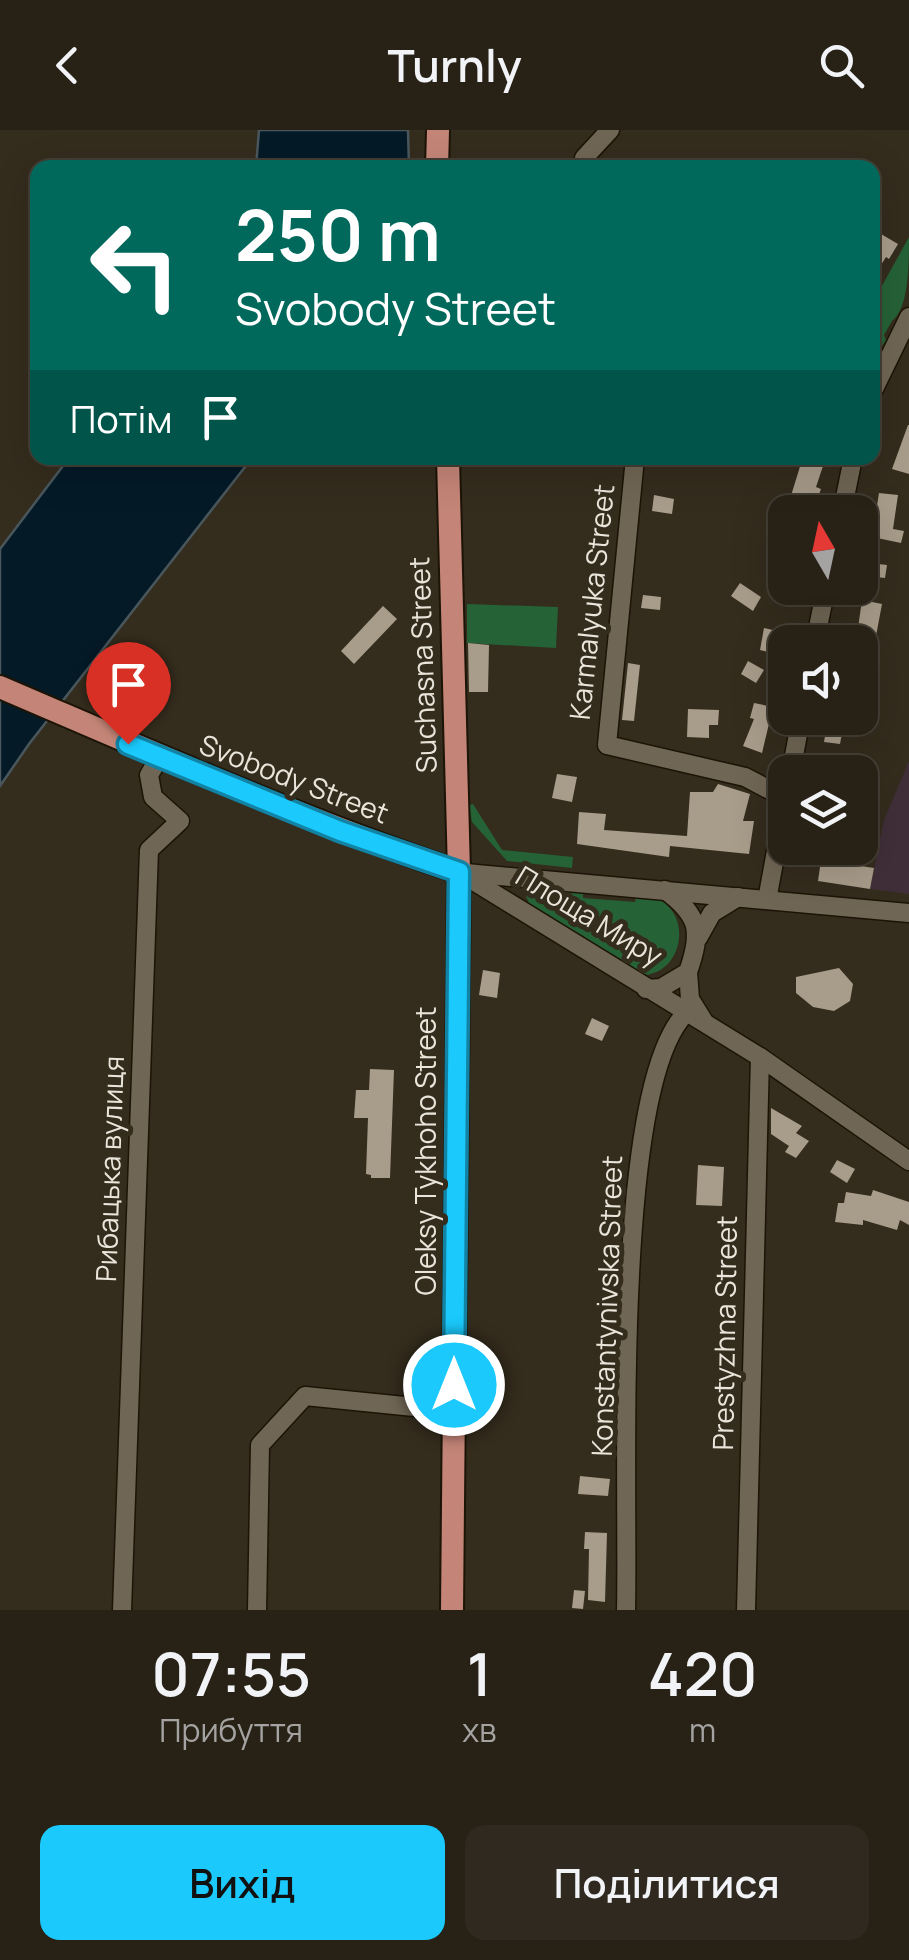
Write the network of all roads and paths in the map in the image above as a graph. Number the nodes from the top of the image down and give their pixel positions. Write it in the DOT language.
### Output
graph roads {
  1 [pos="438,130"];
  2 [pos="610,130"];
  3 [pos="437,160"];
  4 [pos="584,160"];
  5 [pos="909,317"];
  6 [pos="880,377"];
  7 [pos="448,465"];
  8 [pos="634,465"];
  9 [pos="852,465"];
  10 [pos="845,495"];
  11 [pos="0,687"];
  12 [pos="159,758"];
  13 [pos="768,790"];
  14 [pos="773,865"];
  15 [pos="459,872"];
  16 [pos="666,890"];
  17 [pos="738,897"];
  18 [pos="767,900"];
  19 [pos="909,913"];
  20 [pos="698,938"];
  21 [pos="688,972"];
  22 [pos="646,989"];
  23 [pos="686,1013"];
  24 [pos="706,1024"];
  25 [pos="760,1057"];
  26 [pos="909,1161"];
  27 [pos="454,1411"];
  28 [pos="122,1610"];
  29 [pos="258,1610"];
  30 [pos="452,1610"];
  31 [pos="626,1610"];
  32 [pos="746,1610"];
  1 -- 3 [label="main road"];
  2 -- 4 [label="street"];
  5 -- 6 [label="street"];
  7 -- 15 [label="main road, Suchasna Street"];
  8 -- 13 [label="street, Karmalyuka Street"];
  9 -- 10 [label="street"];
  11 -- 12 [label="main road, Svobody Street"];
  12 -- 15 [label="main road, Svobody Street"];
  12 -- 28 [label="street, Рибацька вулиця"];
  14 -- 18 [label="street"];
  15 -- 16 [label="street, Площа Миру"];
  15 -- 22 [label="street, Площа Миру"];
  15 -- 27 [label="main road, Oleksy Tykhoho Street"];
  16 -- 17 [label="street"];
  16 -- 20 [label="street, Площа Миру"];
  17 -- 18 [label="street"];
  17 -- 20 [label="street"];
  18 -- 19 [label="street"];
  20 -- 21 [label="street, Площа Миру"];
  21 -- 22 [label="street, Площа Миру"];
  21 -- 24 [label="street"];
  22 -- 23 [label="street"];
  23 -- 24 [label="street"];
  23 -- 31 [label="street, Konstantynivska Street"];
  24 -- 25 [label="street"];
  25 -- 26 [label="street"];
  25 -- 32 [label="street, Prestyzhna Street"];
  27 -- 29 [label="street"];
  27 -- 30 [label="main road, Oleksy Tykhoho Street"];
}
